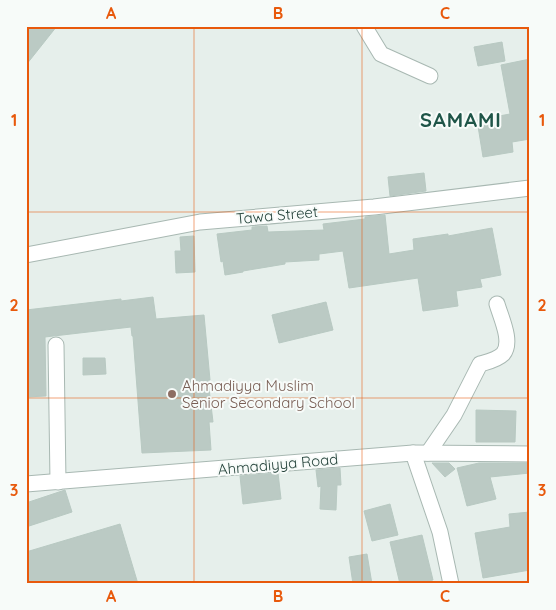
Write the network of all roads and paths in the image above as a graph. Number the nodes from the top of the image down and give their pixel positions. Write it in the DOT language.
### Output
graph roads {
  1 [pos="364,26"];
  2 [pos="430,76"];
  3 [pos="530,188"];
  4 [pos="26,255"];
  5 [pos="497,304"];
  6 [pos="56,345"];
  7 [pos="420,453"];
  8 [pos="530,454"];
  9 [pos="58,482"];
  10 [pos="26,484"];
  11 [pos="451,584"];
  1 -- 2 [label="street"];
  3 -- 4 [label="street, Tawa Street"];
  5 -- 7 [label="street"];
  6 -- 9 [label="street"];
  7 -- 8 [label="street, Ahmadiyya Road"];
  7 -- 9 [label="street, Ahmadiyya Road"];
  7 -- 11 [label="street"];
  9 -- 10 [label="street, Ahmadiyya Road"];
}
